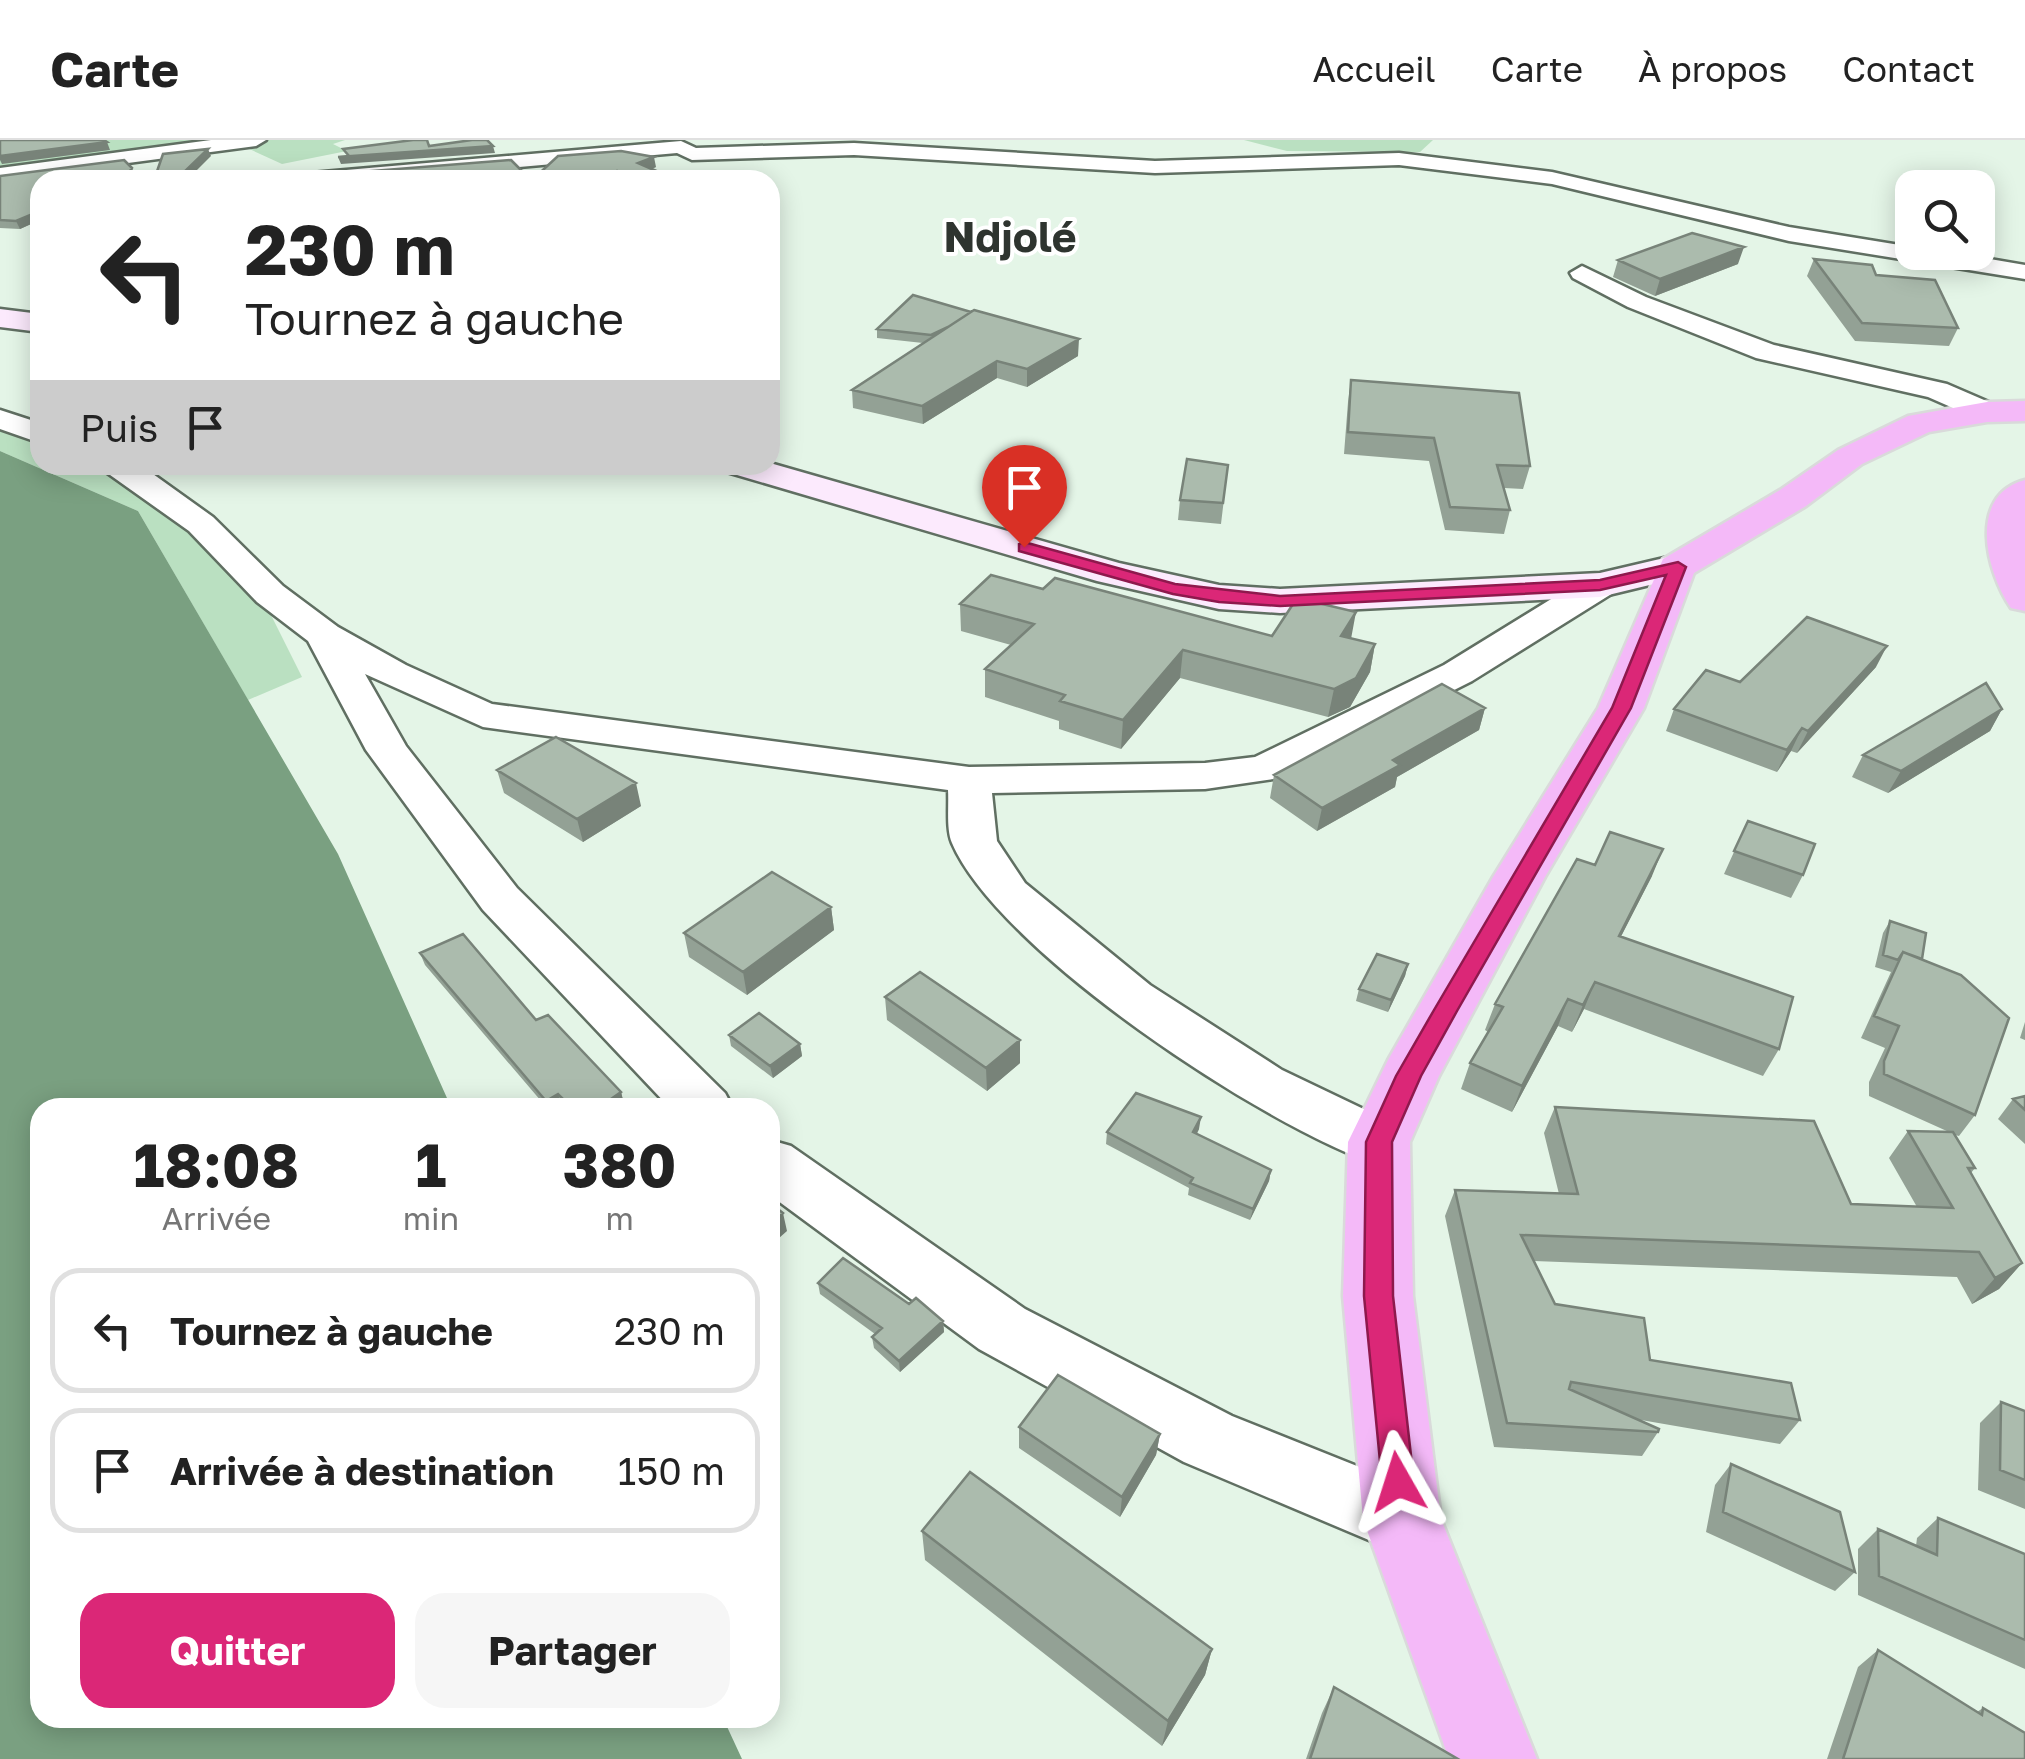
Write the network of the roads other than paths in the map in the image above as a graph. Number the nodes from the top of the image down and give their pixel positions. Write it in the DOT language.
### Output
graph roads {
  1 [pos="256,140"];
  2 [pos="30,170"];
  3 [pos="30,170"];
  4 [pos="458,170"];
  5 [pos="0,174"];
  6 [pos="2025,272"];
  7 [pos="1582,273"];
  8 [pos="0,318"];
  9 [pos="30,322"];
  10 [pos="2006,412"];
  11 [pos="0,419"];
  12 [pos="30,430"];
  13 [pos="133,475"];
  14 [pos="773,475"];
  15 [pos="2025,491"];
  16 [pos="1678,567"];
  17 [pos="1600,585"];
  18 [pos="2025,598"];
  19 [pos="324,635"];
  20 [pos="968,780"];
  21 [pos="695,1098"];
  22 [pos="1379,1142"];
  23 [pos="780,1170"];
  24 [pos="1402,1520"];
  25 [pos="1494,1759"];
  1 -- 3 [label="street"];
  2 -- 5 [label="street"];
  4 -- 6 [label="street"];
  7 -- 10 [label="street"];
  8 -- 9 [label="street"];
  10 -- 16 [label="highway"];
  11 -- 12 [label="street"];
  13 -- 19 [label="street"];
  14 -- 17 [label="street"];
  15 -- 18 [label="highway"];
  16 -- 17 [label="street"];
  16 -- 22 [label="highway"];
  17 -- 20 [label="street"];
  19 -- 20 [label="street"];
  19 -- 21 [label="street"];
  20 -- 22 [label="street"];
  22 -- 24 [label="highway"];
  23 -- 24 [label="street"];
  24 -- 25 [label="highway"];
}
